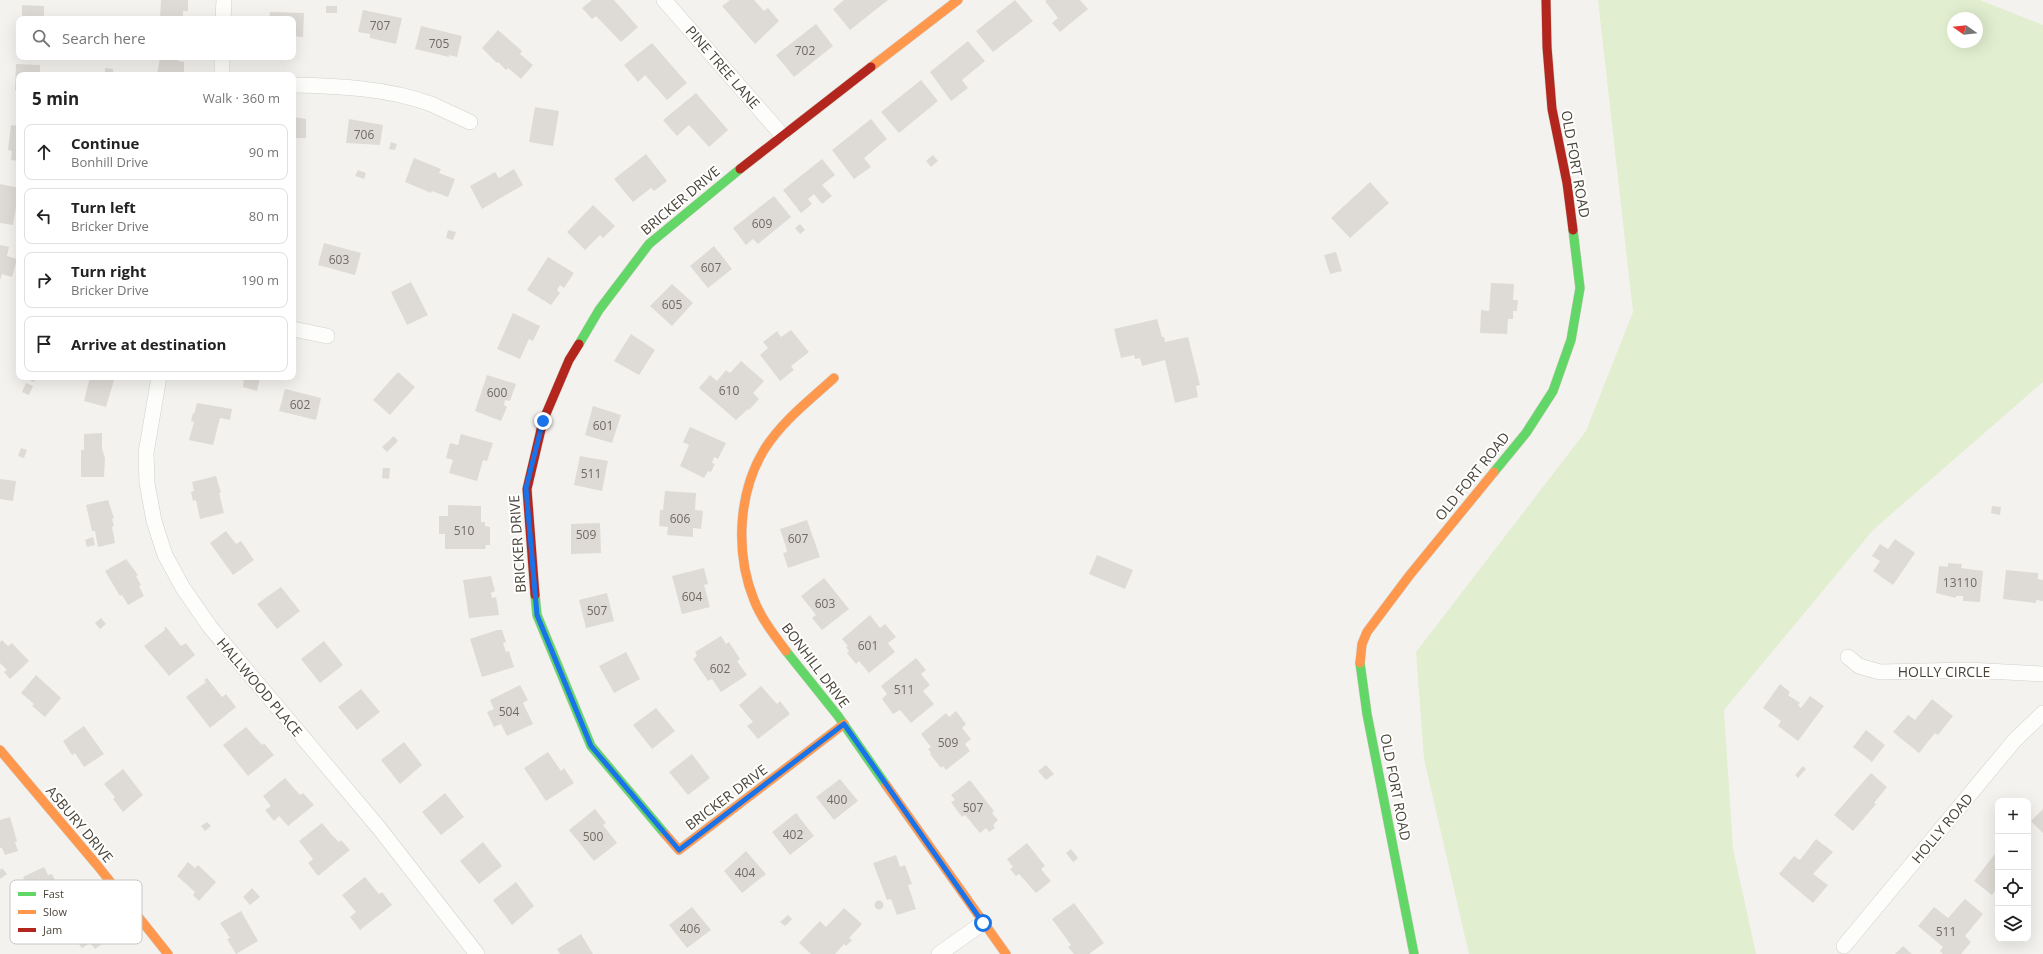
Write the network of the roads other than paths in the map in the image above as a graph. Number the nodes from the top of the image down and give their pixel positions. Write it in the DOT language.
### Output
graph roads {
  1 [pos="224,0"];
  2 [pos="664,0"];
  3 [pos="958,0"];
  4 [pos="1546,0"];
  5 [pos="223,16"];
  6 [pos="222,60"];
  7 [pos="222,72"];
  8 [pos="296,85"];
  9 [pos="470,122"];
  10 [pos="782,135"];
  11 [pos="296,330"];
  12 [pos="327,336"];
  13 [pos="834,378"];
  14 [pos="158,380"];
  15 [pos="1848,656"];
  16 [pos="2043,674"];
  17 [pos="2043,713"];
  18 [pos="844,724"];
  19 [pos="2,756"];
  20 [pos="109,880"];
  21 [pos="142,921"];
  22 [pos="983,923"];
  23 [pos="1844,946"];
  24 [pos="168,954"];
  25 [pos="476,954"];
  26 [pos="939,954"];
  27 [pos="1006,954"];
  28 [pos="1414,954"];
  1 -- 5 [label="street"];
  2 -- 10 [label="street, PINE TREE LANE"];
  3 -- 10 [label="street, BRICKER DRIVE"];
  4 -- 28 [label="street, OLD FORT ROAD"];
  6 -- 7 [label="street"];
  8 -- 9 [label="street"];
  10 -- 18 [label="street, BRICKER DRIVE"];
  11 -- 12 [label="street"];
  13 -- 18 [label="street, BONHILL DRIVE"];
  14 -- 25 [label="street, HALLWOOD PLACE"];
  15 -- 16 [label="street, HOLLY CIRCLE"];
  17 -- 23 [label="street, HOLLY ROAD"];
  18 -- 22 [label="street, BONHILL DRIVE"];
  19 -- 20 [label="street, ASBURY DRIVE"];
  21 -- 24 [label="street, ASBURY DRIVE"];
  22 -- 26 [label="street"];
  22 -- 27 [label="street, BONHILL DRIVE"];
}
